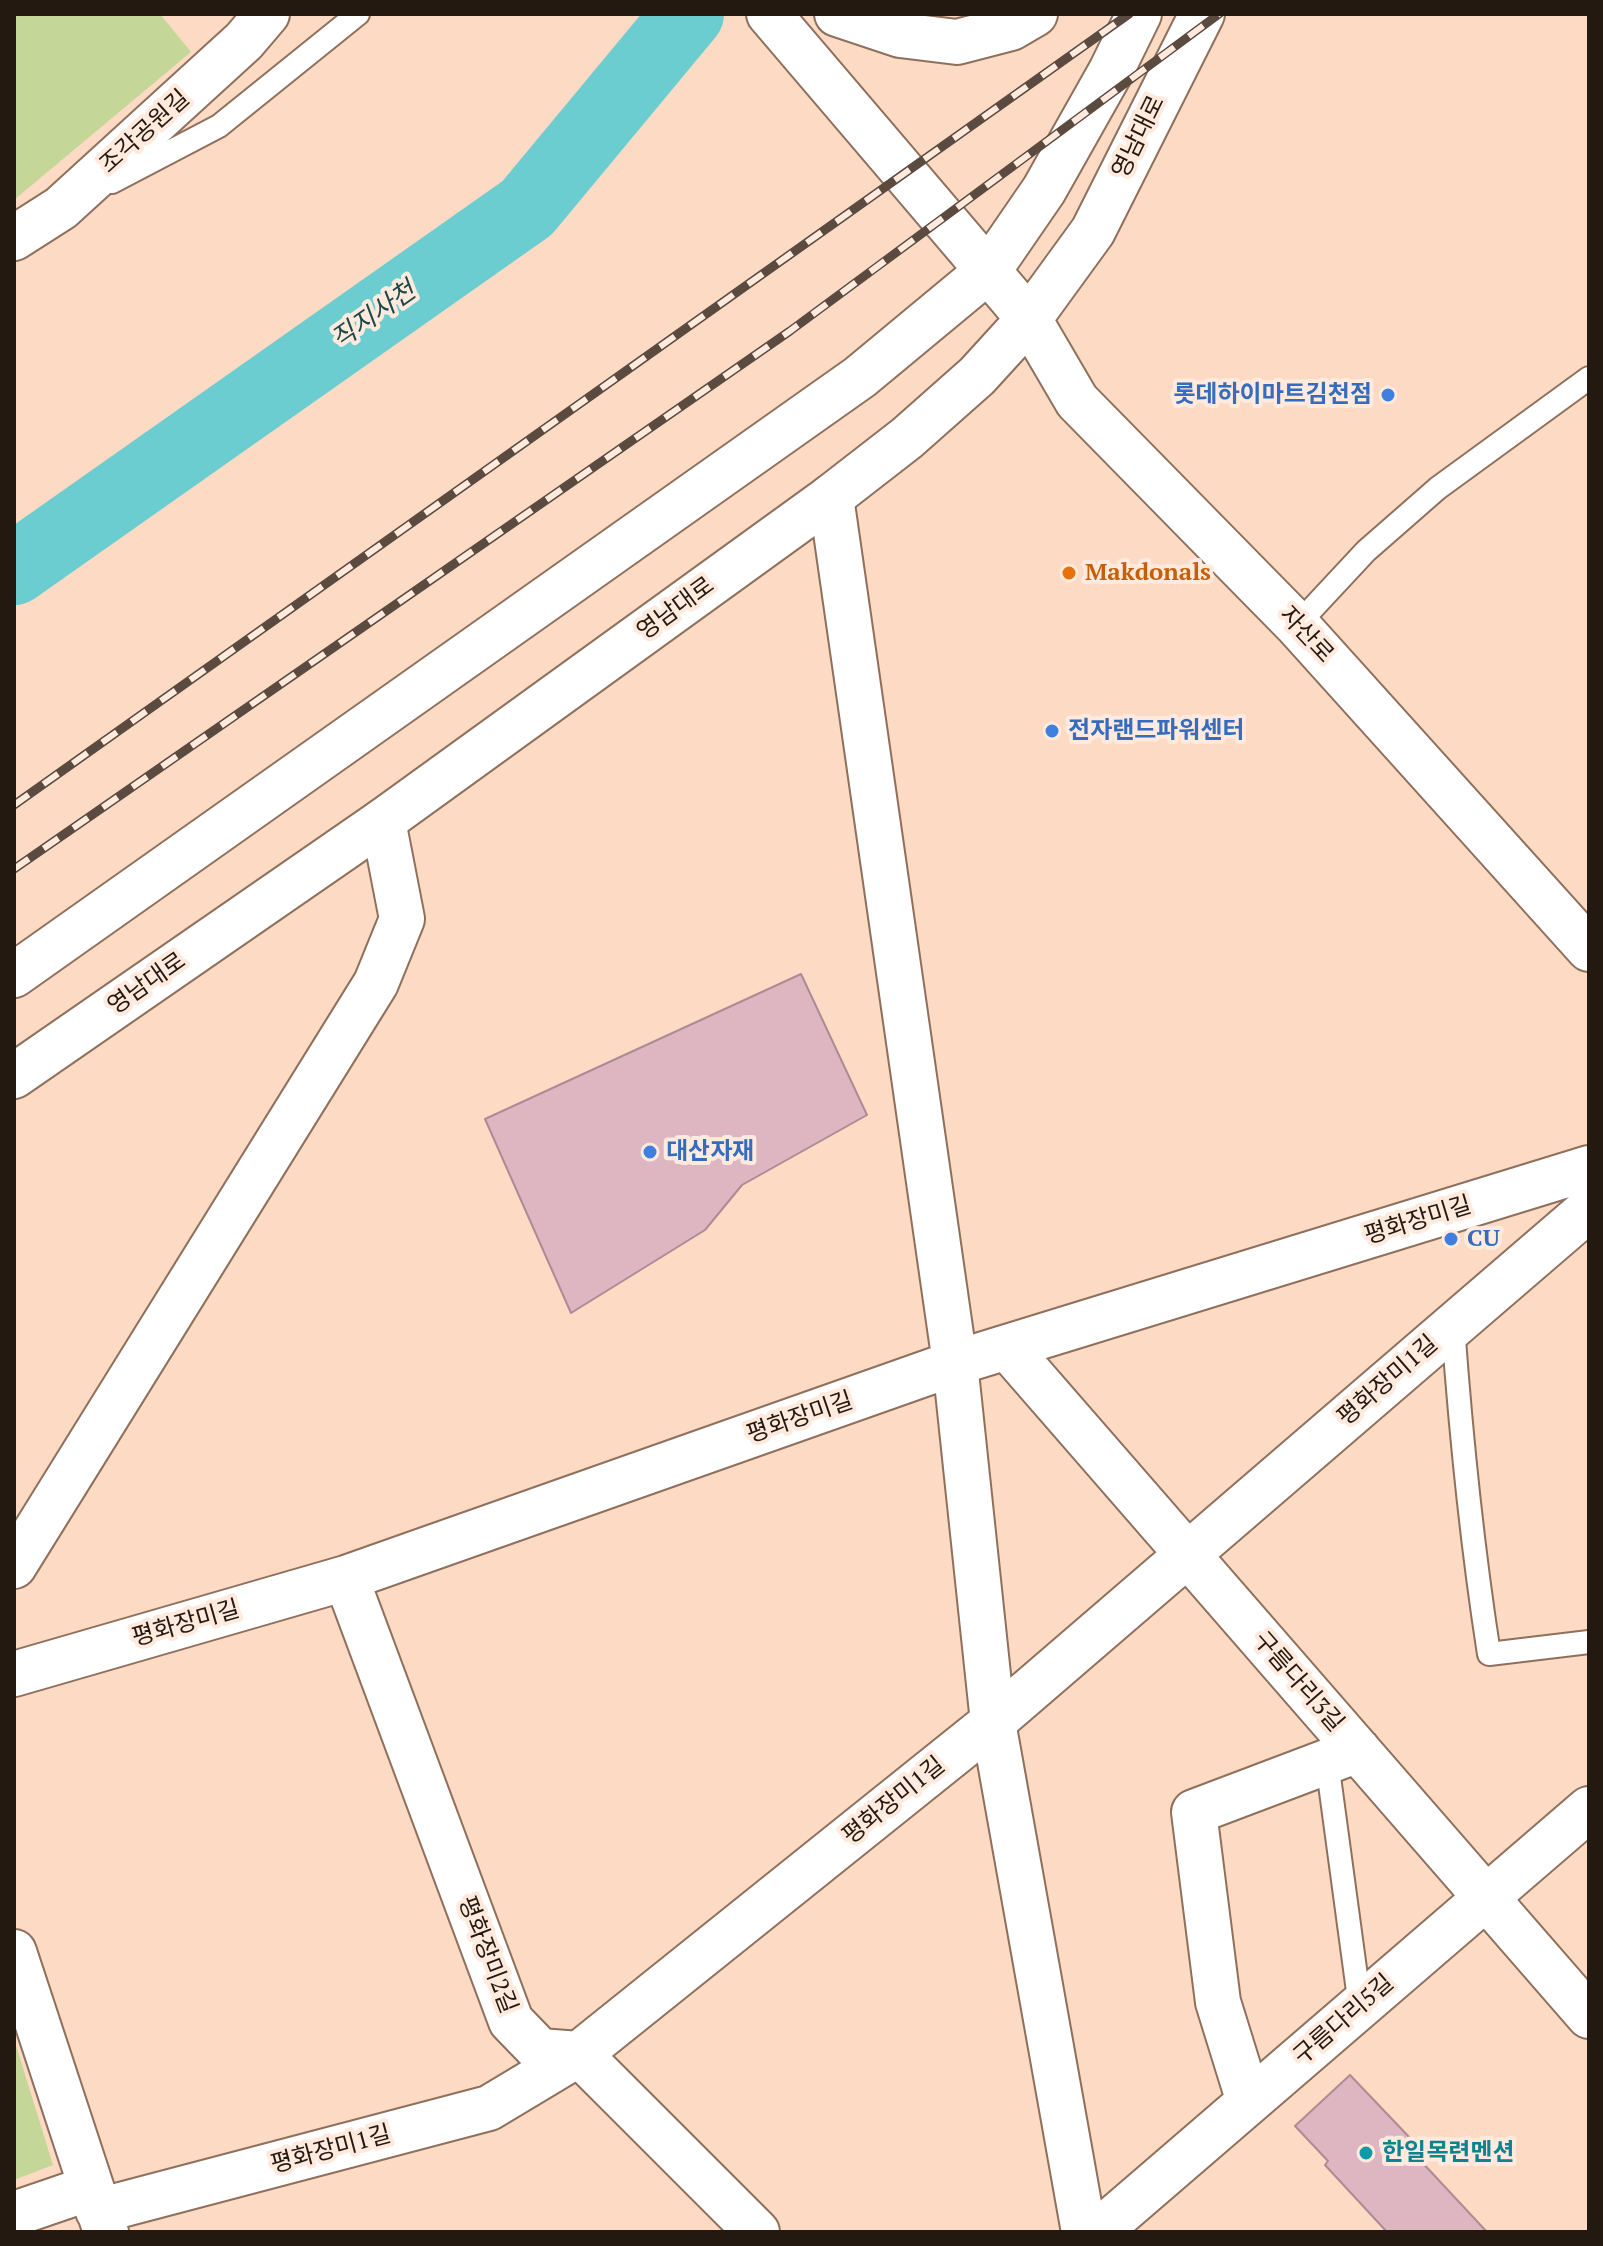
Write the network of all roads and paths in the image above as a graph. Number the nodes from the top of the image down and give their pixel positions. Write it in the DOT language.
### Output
graph roads {
  1 [pos="267,14"];
  2 [pos="358,14"];
  3 [pos="769,14"];
  4 [pos="837,14"];
  5 [pos="1035,14"];
  6 [pos="1139,14"];
  7 [pos="1202,14"];
  8 [pos="61,208"];
  9 [pos="14,238"];
  10 [pos="976,254"];
  11 [pos="1029,319"];
  12 [pos="1589,378"];
  13 [pos="831,497"];
  14 [pos="1297,625"];
  15 [pos="383,821"];
  16 [pos="1589,949"];
  17 [pos="14,975"];
  18 [pos="14,1076"];
  19 [pos="1589,1168"];
  20 [pos="1589,1209"];
  21 [pos="1453,1325"];
  22 [pos="1007,1347"];
  23 [pos="955,1363"];
  24 [pos="1187,1554"];
  25 [pos="14,1566"];
  26 [pos="346,1578"];
  27 [pos="1589,1642"];
  28 [pos="14,1674"];
  29 [pos="993,1722"];
  30 [pos="1342,1756"];
  31 [pos="1589,1809"];
  32 [pos="1485,1898"];
  33 [pos="14,1952"];
  34 [pos="1360,2006"];
  35 [pos="1589,2016"];
  36 [pos="579,2054"];
  37 [pos="1249,2102"];
  38 [pos="98,2210"];
  39 [pos="14,2214"];
  40 [pos="757,2232"];
  41 [pos="1084,2232"];
  42 [pos="1098,2232"];
  1 -- 8 [label="street, 조각공원길"];
  2 -- 8 [label="lane"];
  3 -- 10 [label="street, 자산로"];
  4 -- 5 [label="street"];
  6 -- 10 [label="street"];
  7 -- 11 [label="street, 영남대로"];
  8 -- 9 [label="street, 조각공원길"];
  10 -- 11 [label="street, 자산로"];
  10 -- 17 [label="street"];
  11 -- 13 [label="street, 영남대로"];
  11 -- 14 [label="street, 자산로"];
  12 -- 14 [label="lane"];
  13 -- 15 [label="street, 영남대로"];
  13 -- 23 [label="street"];
  14 -- 16 [label="street, 자산로"];
  15 -- 18 [label="street, 영남대로"];
  15 -- 25 [label="street"];
  19 -- 22 [label="street, 평화장미길"];
  20 -- 21 [label="street, 평화장미1길"];
  21 -- 24 [label="street, 평화장미1길"];
  21 -- 27 [label="lane"];
  22 -- 23 [label="street, 평화장미길"];
  22 -- 24 [label="street, 구름다리3길"];
  23 -- 26 [label="street, 평화장미길"];
  23 -- 29 [label="street"];
  24 -- 29 [label="street, 평화장미1길"];
  24 -- 30 [label="street, 구름다리3길"];
  26 -- 28 [label="street, 평화장미길"];
  26 -- 36 [label="street, 평화장미2길"];
  29 -- 36 [label="street, 평화장미1길"];
  29 -- 41 [label="street"];
  30 -- 32 [label="street, 구름다리3길"];
  30 -- 34 [label="lane"];
  30 -- 37 [label="street"];
  31 -- 32 [label="street, 구름다리5길"];
  32 -- 34 [label="street, 구름다리5길"];
  32 -- 35 [label="street, 구름다리3길"];
  33 -- 38 [label="street"];
  34 -- 37 [label="street, 구름다리5길"];
  36 -- 38 [label="street, 평화장미1길"];
  36 -- 40 [label="street"];
  37 -- 42 [label="street, 구름다리5길"];
  38 -- 39 [label="street, 평화장미1길"];
}
